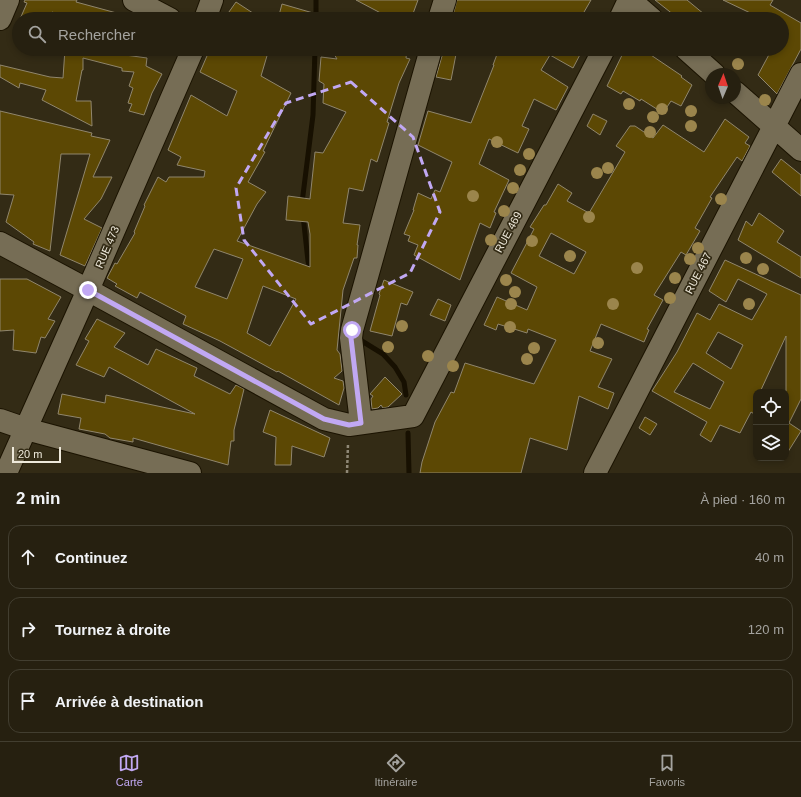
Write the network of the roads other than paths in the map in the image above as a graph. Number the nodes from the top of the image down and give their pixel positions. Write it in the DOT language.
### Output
graph roads {
  1 [pos="8,0"];
  2 [pos="134,0"];
  3 [pos="212,0"];
  4 [pos="445,0"];
  5 [pos="630,0"];
  6 [pos="157,12"];
  7 [pos="208,12"];
  8 [pos="441,12"];
  9 [pos="624,12"];
  10 [pos="644,12"];
  11 [pos="0,19"];
  12 [pos="189,56"];
  13 [pos="429,56"];
  14 [pos="600,56"];
  15 [pos="694,56"];
  16 [pos="707,68"];
  17 [pos="801,74"];
  18 [pos="741,97"];
  19 [pos="774,126"];
  20 [pos="801,150"];
  21 [pos="0,243"];
  22 [pos="88,290"];
  23 [pos="0,420"];
  24 [pos="355,424"];
  25 [pos="23,436"];
  26 [pos="6,473"];
  27 [pos="190,473"];
  28 [pos="595,473"];
  1 -- 11 [label="street"];
  2 -- 6 [label="street"];
  3 -- 7 [label="street"];
  4 -- 8 [label="street"];
  5 -- 9 [label="street"];
  5 -- 10 [label="street"];
  12 -- 22 [label="street, RUE 473"];
  13 -- 24 [label="street"];
  14 -- 24 [label="street, RUE 469"];
  15 -- 16 [label="street"];
  17 -- 19 [label="street, RUE 467"];
  18 -- 19 [label="street"];
  19 -- 20 [label="street"];
  19 -- 28 [label="street, RUE 467"];
  21 -- 22 [label="street"];
  22 -- 24 [label="street"];
  22 -- 25 [label="street, RUE 473"];
  23 -- 25 [label="street"];
  25 -- 26 [label="street, RUE 473"];
  25 -- 27 [label="street"];
}
